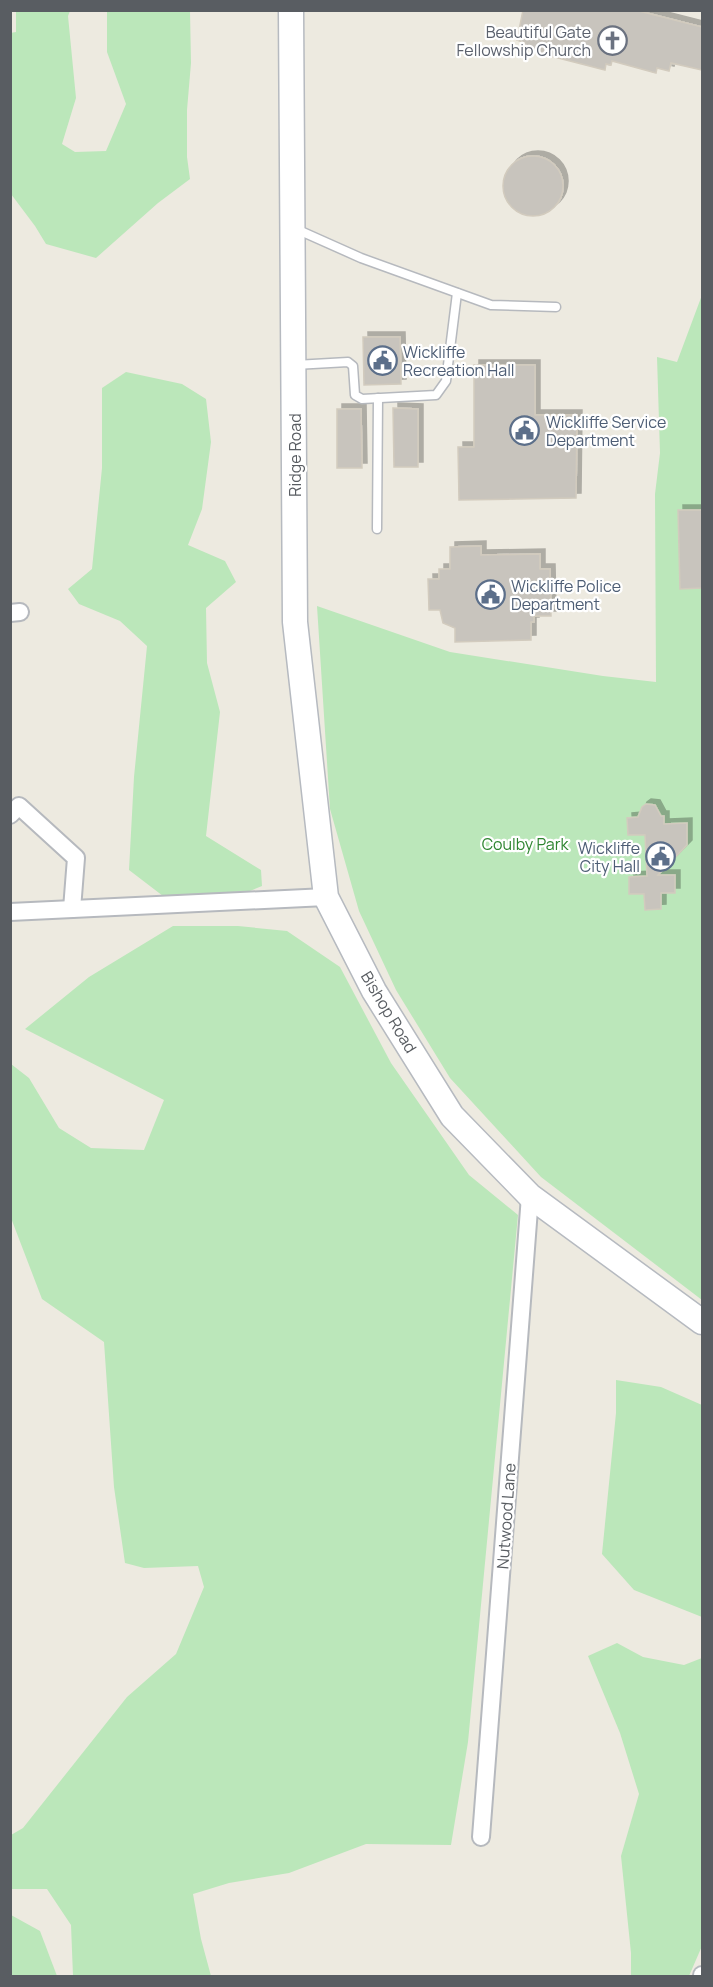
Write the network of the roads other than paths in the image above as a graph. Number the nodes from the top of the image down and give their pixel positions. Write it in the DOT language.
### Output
graph roads {
  1 [pos="291,10"];
  2 [pos="293,228"];
  3 [pos="457,293"];
  4 [pos="556,308"];
  5 [pos="294,365"];
  6 [pos="378,398"];
  7 [pos="377,529"];
  8 [pos="10,816"];
  9 [pos="326,897"];
  10 [pos="72,909"];
  11 [pos="10,912"];
  12 [pos="530,1196"];
  13 [pos="702,1322"];
  14 [pos="481,1837"];
  1 -- 2 [label="main road, Ridge Road"];
  2 -- 3 [label="lane"];
  2 -- 5 [label="main road, Ridge Road"];
  3 -- 4 [label="lane"];
  3 -- 6 [label="lane"];
  5 -- 6 [label="lane"];
  5 -- 9 [label="main road, Ridge Road"];
  6 -- 7 [label="lane"];
  8 -- 10 [label="street"];
  9 -- 10 [label="street"];
  9 -- 12 [label="main road, Bishop Road"];
  10 -- 11 [label="street"];
  12 -- 13 [label="main road, Bishop Road"];
  12 -- 14 [label="street, Nutwood Lane"];
}
